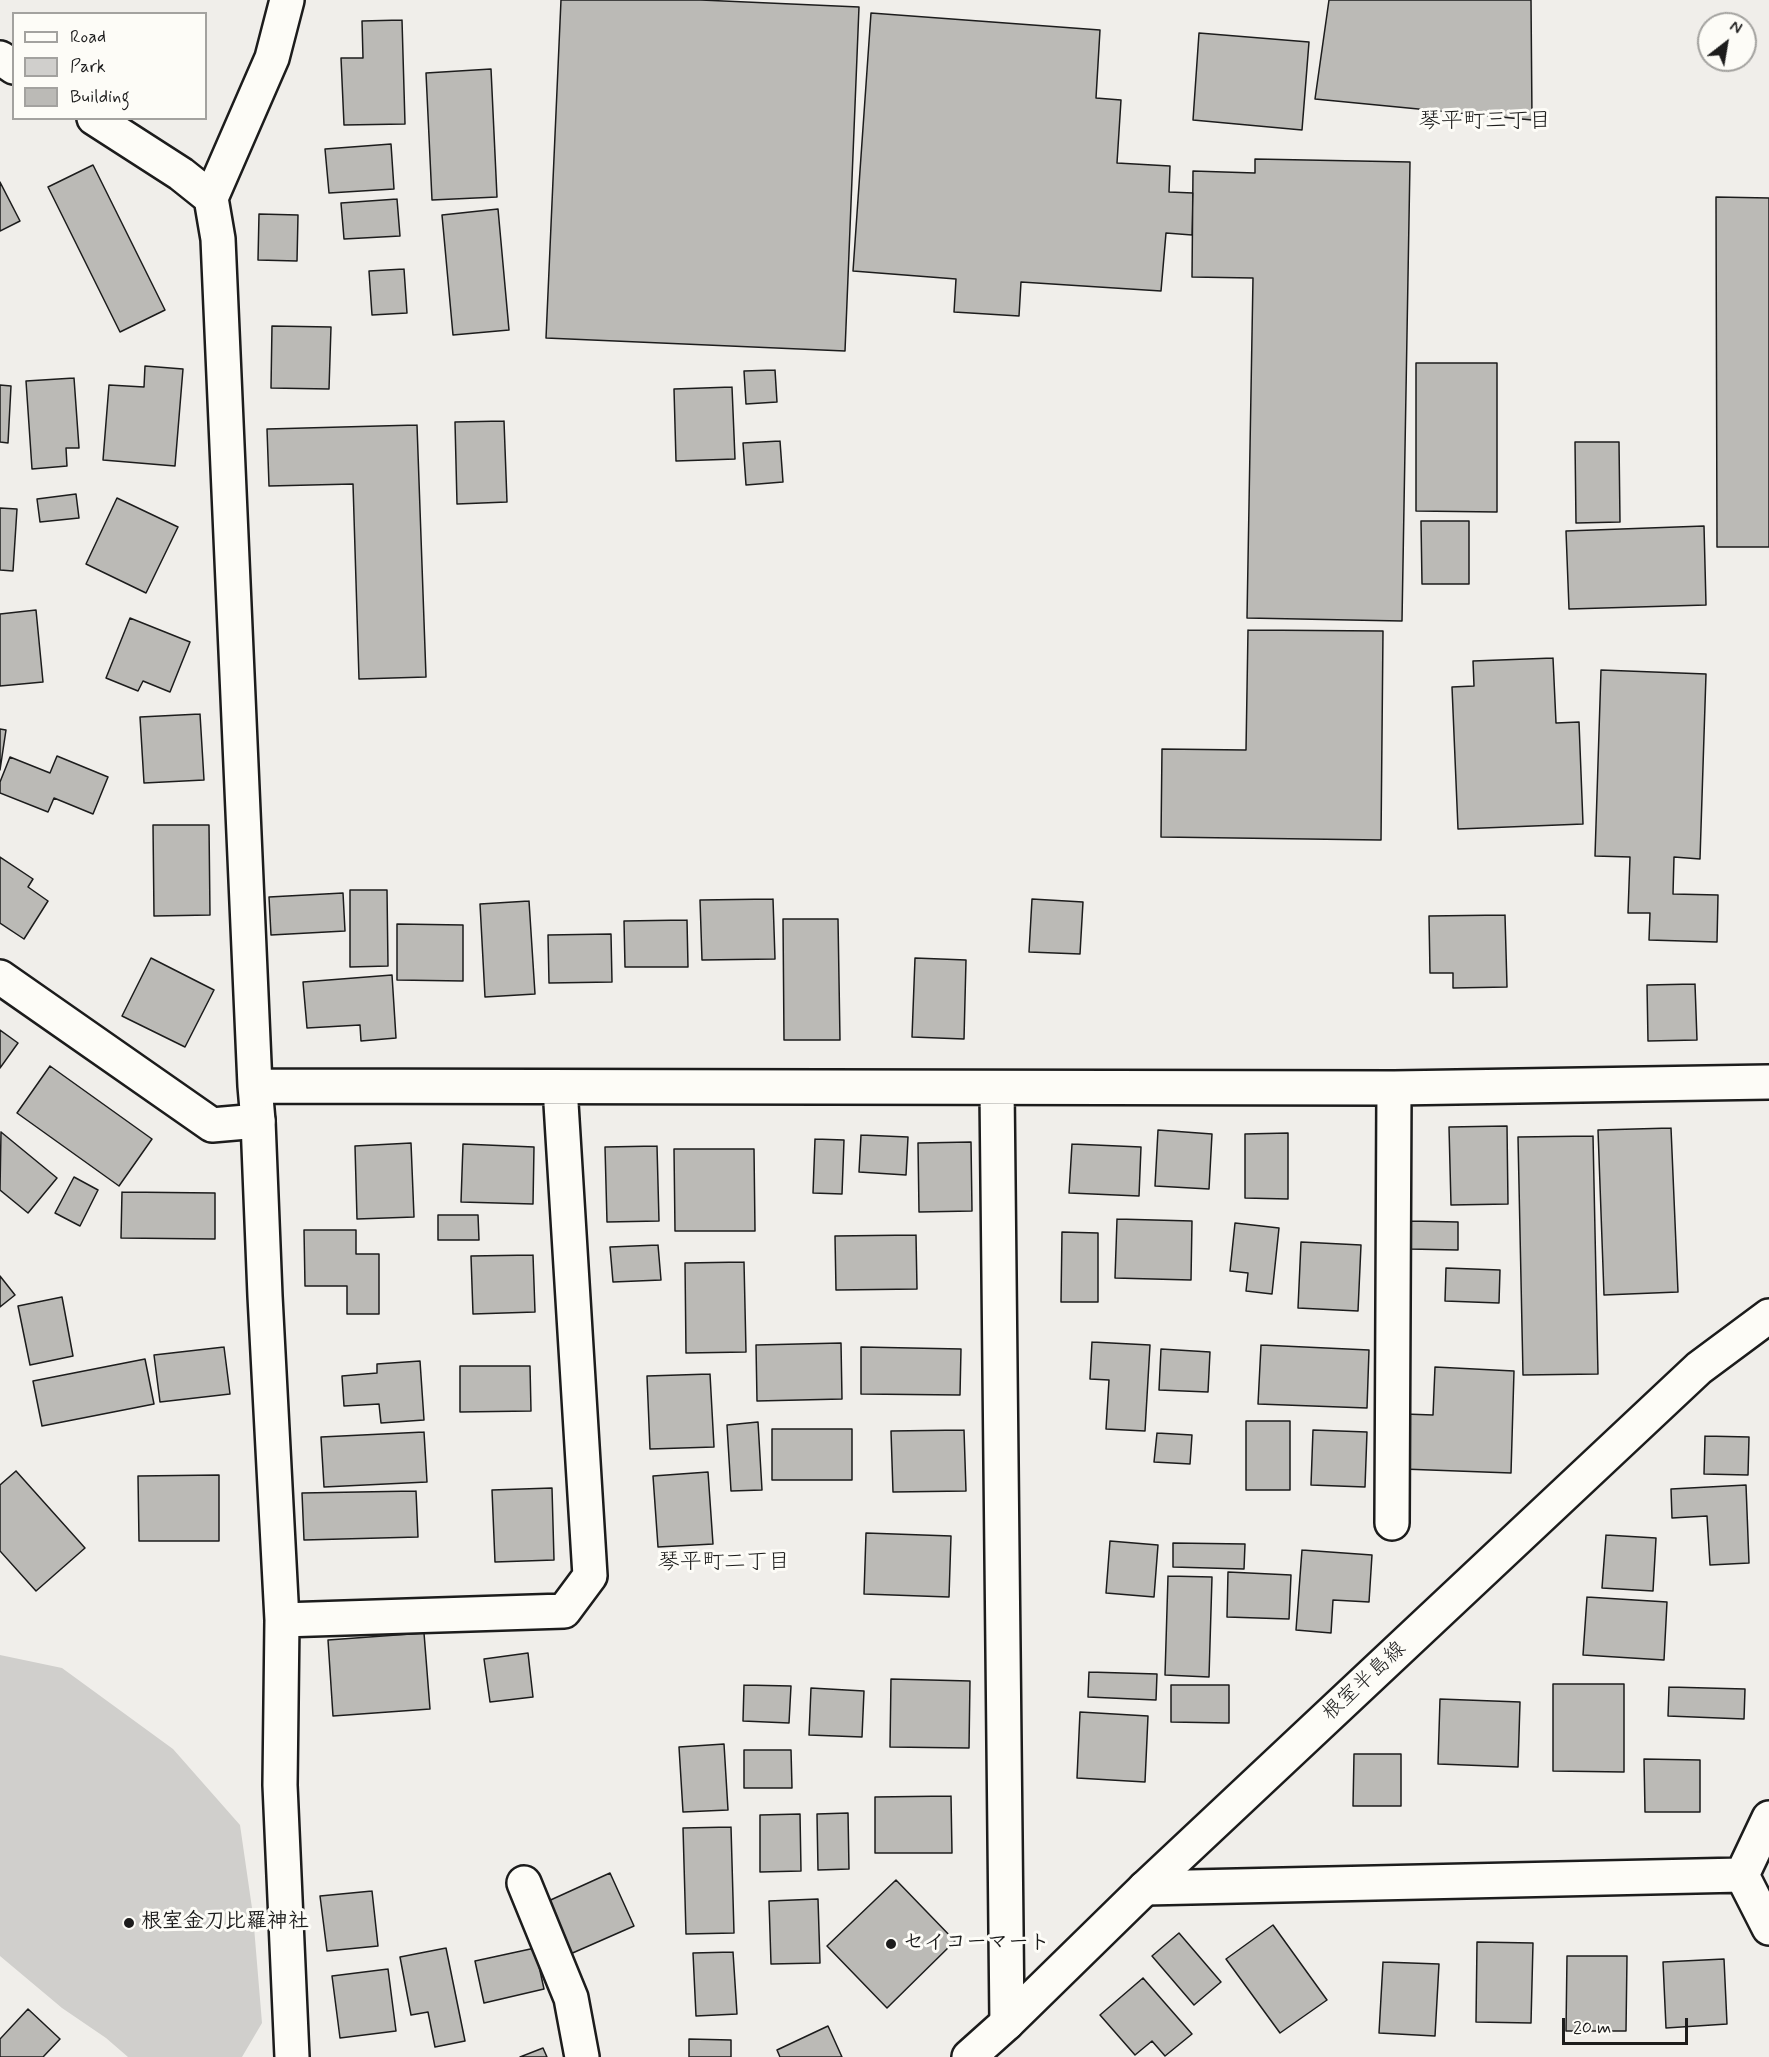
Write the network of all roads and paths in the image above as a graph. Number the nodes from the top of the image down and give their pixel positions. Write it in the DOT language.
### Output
graph roads {
  1 [pos="287,0"];
  2 [pos="97,120"];
  3 [pos="211,198"];
  4 [pos="0,978"];
  5 [pos="1769,1082"];
  6 [pos="255,1086"];
  7 [pos="560,1087"];
  8 [pos="997,1088"];
  9 [pos="1394,1088"];
  10 [pos="258,1121"];
  11 [pos="1769,1316"];
  12 [pos="1392,1523"];
  13 [pos="282,1620"];
  14 [pos="1769,1818"];
  15 [pos="1742,1875"];
  16 [pos="524,1883"];
  17 [pos="1145,1888"];
  18 [pos="1769,1928"];
  19 [pos="1007,2023"];
  20 [pos="292,2057"];
  21 [pos="582,2057"];
  22 [pos="969,2057"];
  1 -- 3 [label="street"];
  2 -- 3 [label="street"];
  3 -- 6 [label="street"];
  4 -- 10 [label="street"];
  5 -- 9 [label="street"];
  6 -- 7 [label="street"];
  6 -- 10 [label="street"];
  7 -- 8 [label="street"];
  7 -- 13 [label="street"];
  8 -- 9 [label="street"];
  8 -- 19 [label="street"];
  9 -- 12 [label="street"];
  10 -- 13 [label="street"];
  11 -- 17 [label="street, 根室半島線"];
  13 -- 20 [label="street"];
  14 -- 15 [label="street"];
  15 -- 17 [label="street"];
  15 -- 18 [label="street"];
  16 -- 21 [label="street"];
  17 -- 19 [label="street, 根室半島線"];
  19 -- 22 [label="street, 根室半島線"];
}
